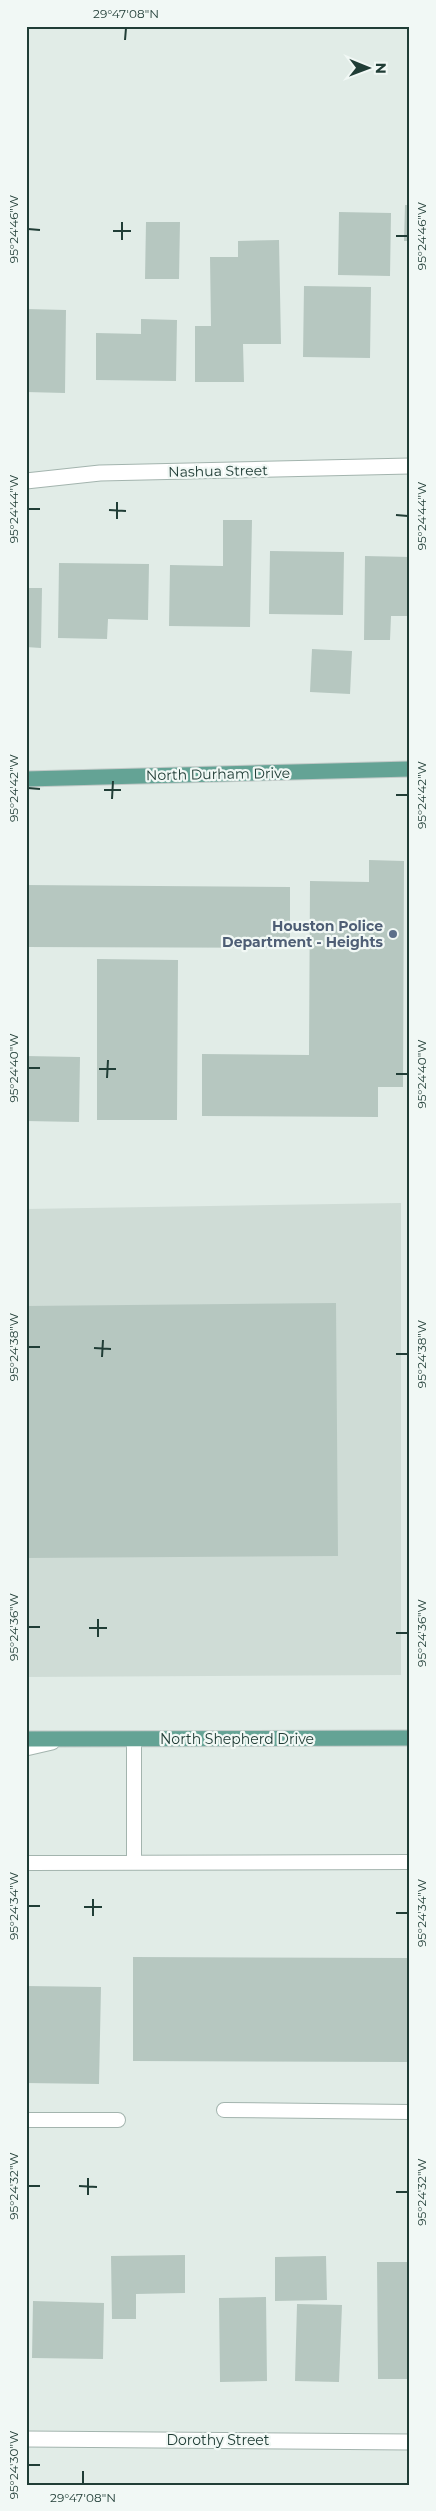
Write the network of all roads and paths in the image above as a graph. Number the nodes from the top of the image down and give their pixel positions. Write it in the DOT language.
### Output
graph roads {
  1 [pos="410,466"];
  2 [pos="26,481"];
  3 [pos="410,769"];
  4 [pos="26,779"];
  5 [pos="410,1738"];
  6 [pos="26,1739"];
  7 [pos="134,1739"];
  8 [pos="64,1740"];
  9 [pos="26,1748"];
  10 [pos="134,1862"];
  11 [pos="410,1862"];
  12 [pos="26,1863"];
  13 [pos="224,2110"];
  14 [pos="410,2112"];
  15 [pos="26,2120"];
  16 [pos="118,2120"];
  17 [pos="26,2439"];
  18 [pos="410,2442"];
  1 -- 2 [label="street, Nashua Street"];
  3 -- 4 [label="main road, North Durham Drive"];
  5 -- 7 [label="main road, North Shepherd Drive"];
  6 -- 8 [label="main road, North Shepherd Drive"];
  7 -- 8 [label="main road, North Shepherd Drive"];
  7 -- 10 [label="lane"];
  8 -- 9 [label="street, North Shepherd Drive"];
  10 -- 11 [label="lane"];
  10 -- 12 [label="lane"];
  13 -- 14 [label="lane"];
  15 -- 16 [label="lane"];
  17 -- 18 [label="street, Dorothy Street"];
}
